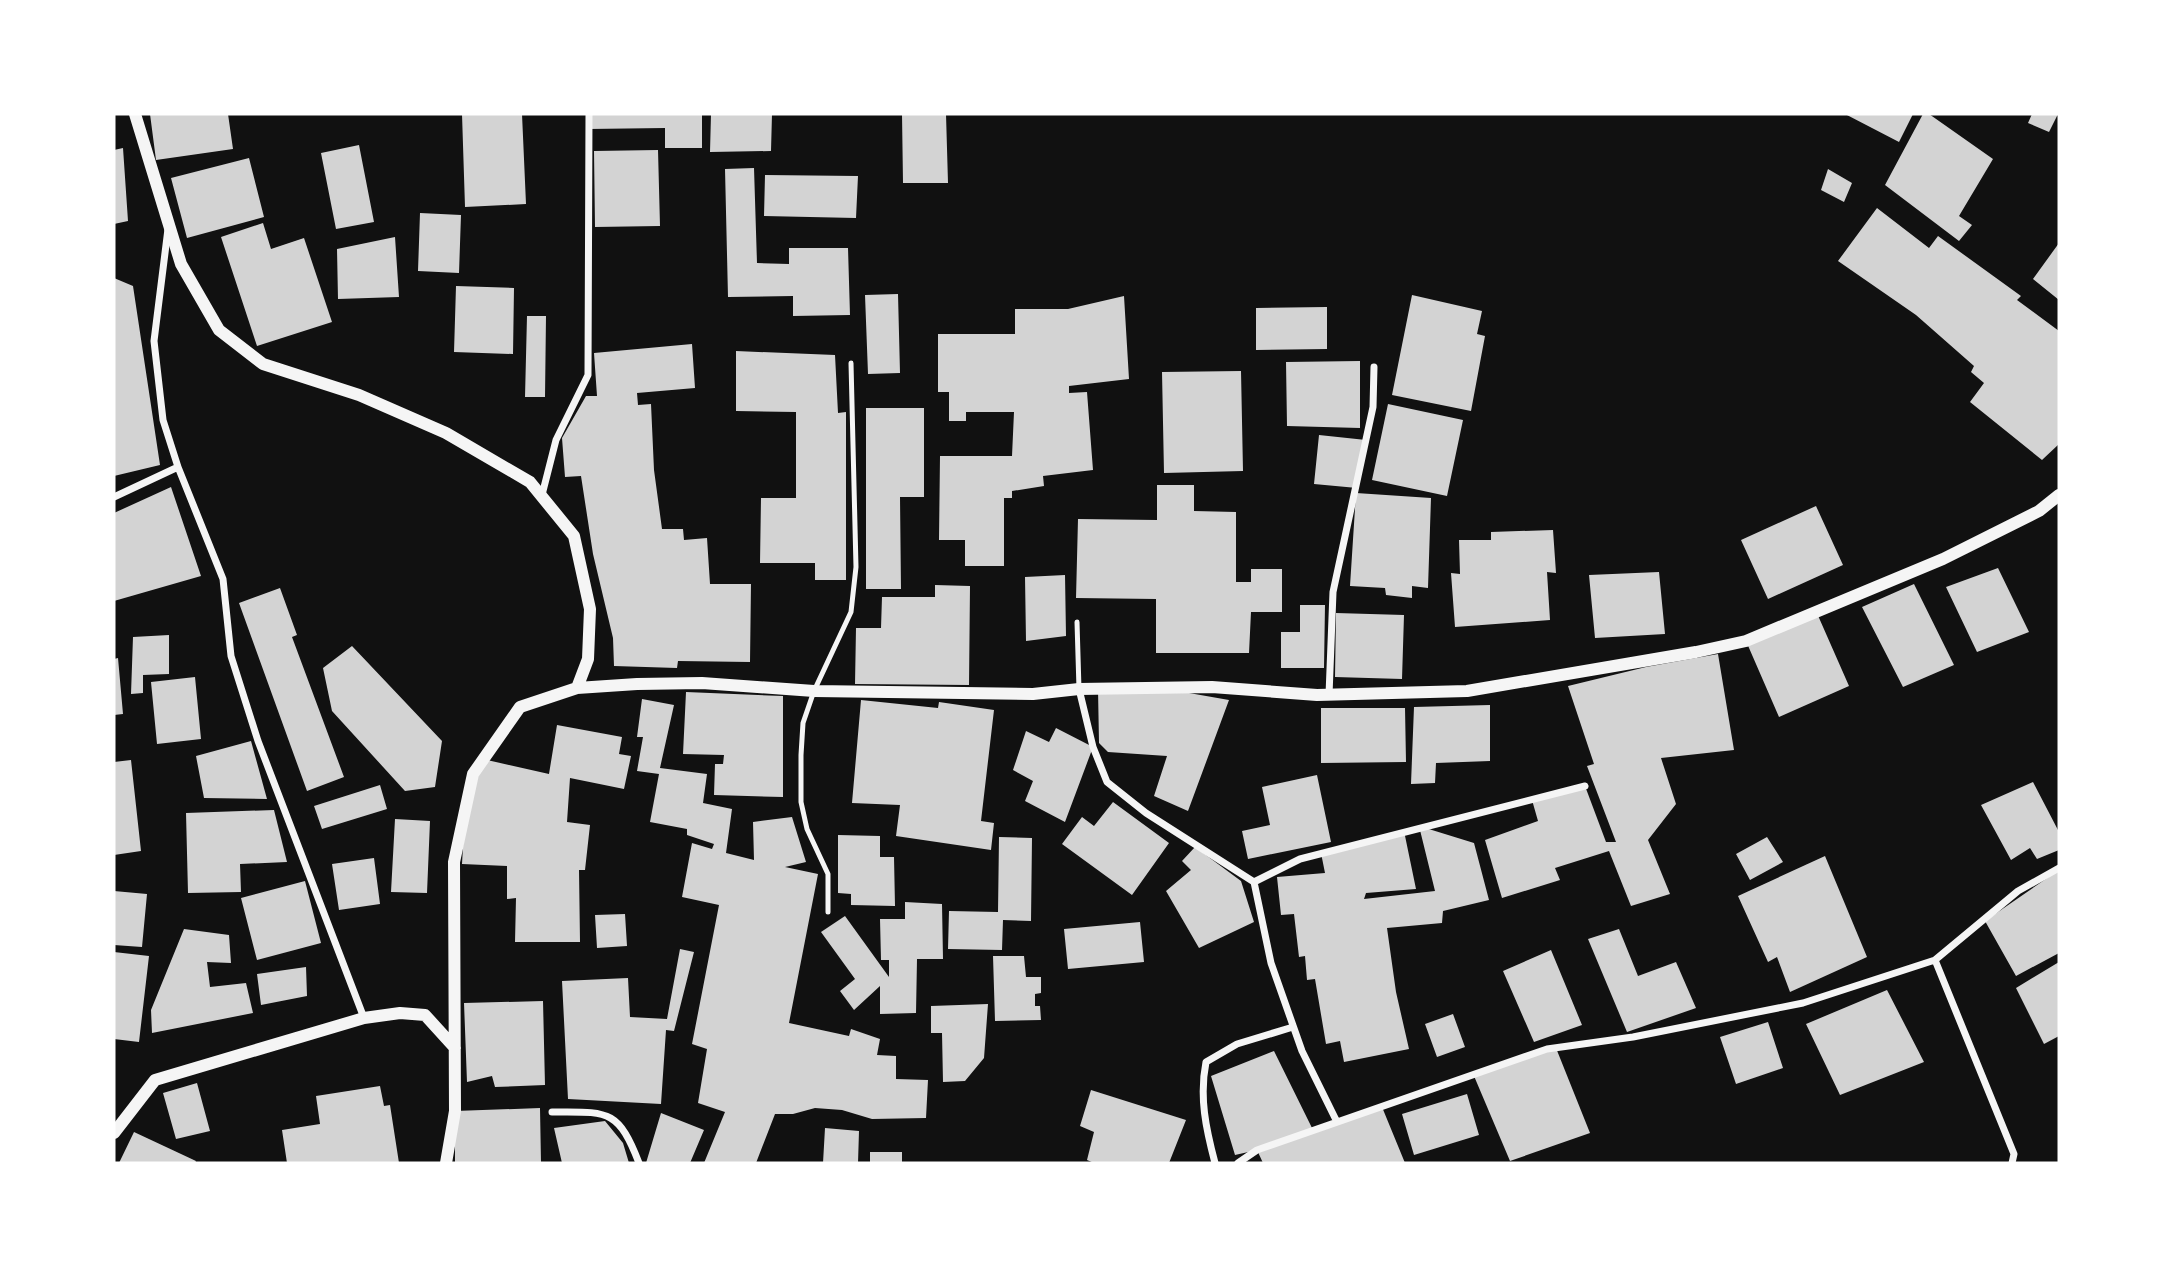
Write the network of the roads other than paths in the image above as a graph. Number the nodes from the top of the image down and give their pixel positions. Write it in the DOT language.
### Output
graph roads {
  1 [pos="135,114"];
  2 [pos="589,114"];
  3 [pos="169,225"];
  4 [pos="851,363"];
  5 [pos="1374,367"];
  6 [pos="178,467"];
  7 [pos="542,495"];
  8 [pos="2059,495"];
  9 [pos="114,497"];
  10 [pos="1077,622"];
  11 [pos="577,688"];
  12 [pos="1079,689"];
  13 [pos="814,691"];
  14 [pos="1329,695"];
  15 [pos="1585,786"];
  16 [pos="2059,868"];
  17 [pos="1254,882"];
  18 [pos="828,912"];
  19 [pos="1935,960"];
  20 [pos="364,1018"];
  21 [pos="1293,1027"];
  22 [pos="455,1048"];
  23 [pos="552,1112"];
  24 [pos="1337,1122"];
  25 [pos="114,1133"];
  26 [pos="446,1163"];
  27 [pos="639,1163"];
  28 [pos="1215,1163"];
  29 [pos="1238,1163"];
  30 [pos="2012,1163"];
  1 -- 3 [label="street"];
  2 -- 7 [label="street"];
  3 -- 6 [label="street"];
  3 -- 7 [label="street"];
  4 -- 13 [label="lane"];
  5 -- 14 [label="street"];
  6 -- 9 [label="street"];
  6 -- 20 [label="street"];
  7 -- 11 [label="street"];
  8 -- 14 [label="street"];
  10 -- 12 [label="lane"];
  11 -- 13 [label="street"];
  11 -- 22 [label="street"];
  12 -- 13 [label="street"];
  12 -- 14 [label="street"];
  12 -- 17 [label="street"];
  13 -- 18 [label="lane"];
  15 -- 17 [label="street"];
  16 -- 19 [label="street"];
  17 -- 21 [label="street"];
  19 -- 24 [label="street"];
  19 -- 30 [label="street"];
  20 -- 22 [label="street"];
  20 -- 25 [label="street"];
  21 -- 24 [label="street"];
  21 -- 28 [label="street"];
  22 -- 26 [label="street"];
  23 -- 27 [label="street"];
  24 -- 29 [label="street"];
}
